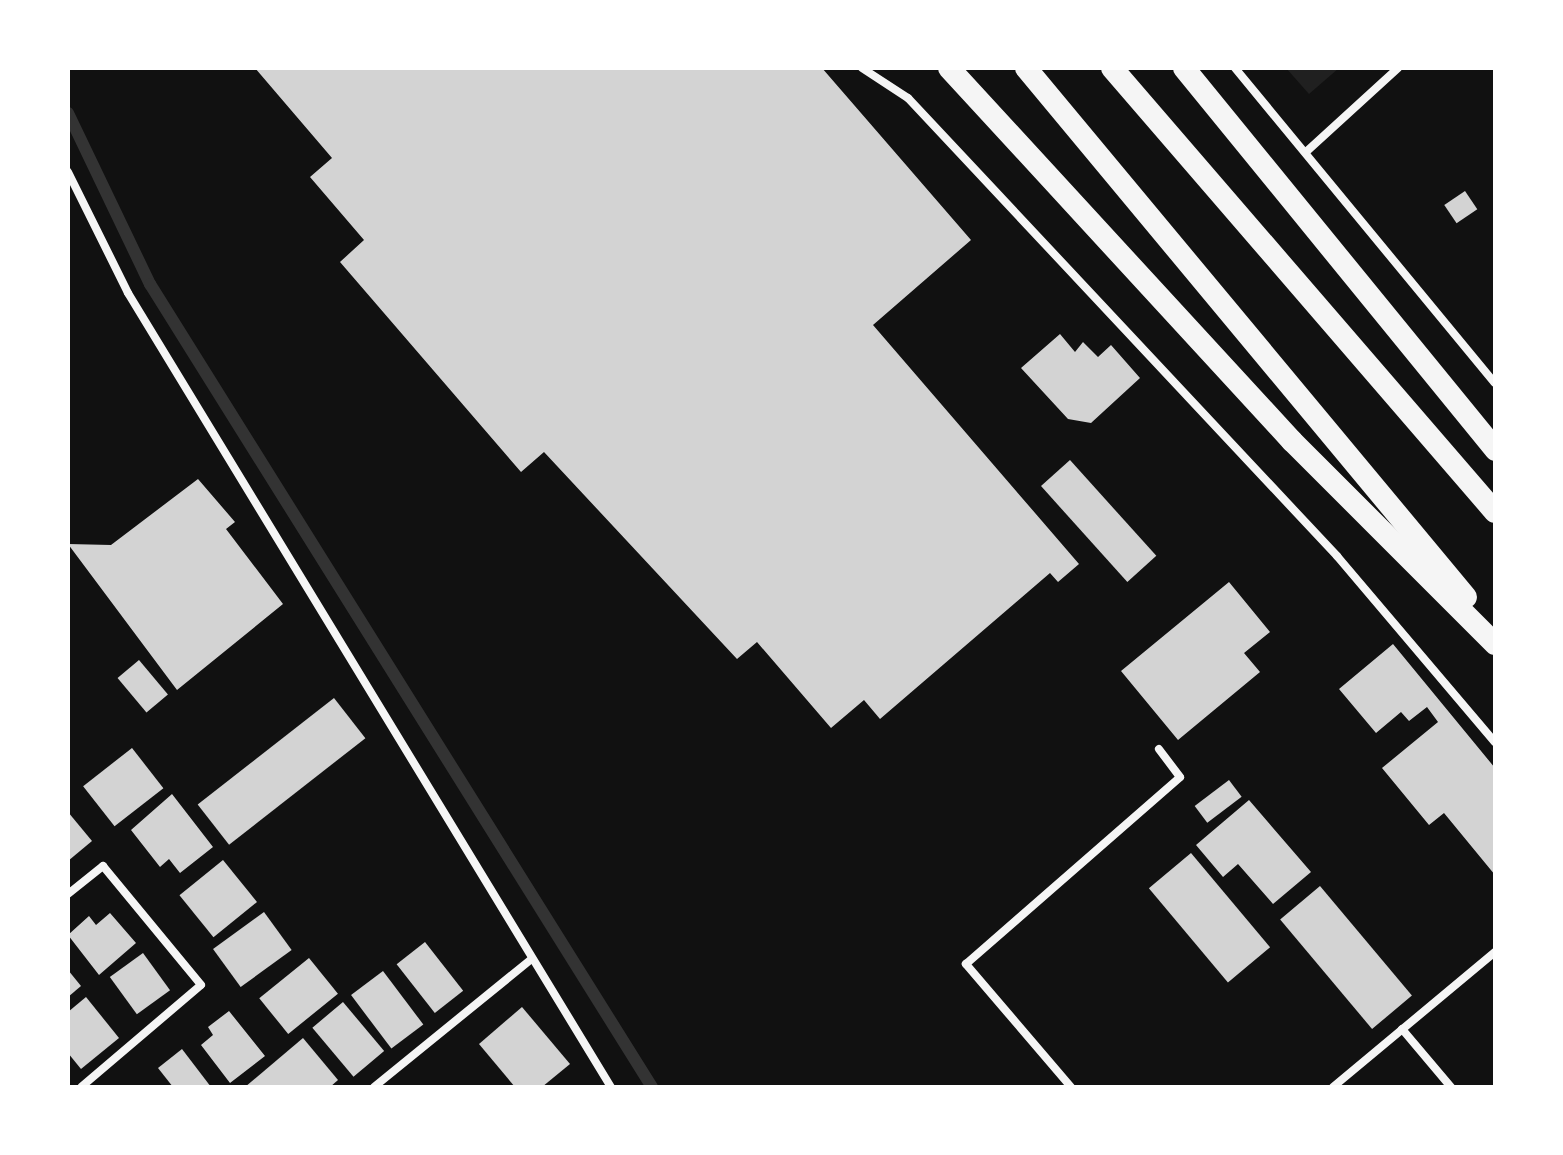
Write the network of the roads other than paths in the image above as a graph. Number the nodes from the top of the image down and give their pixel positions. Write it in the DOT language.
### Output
graph roads {
  1 [pos="862,68"];
  2 [pos="949,68"];
  3 [pos="1026,68"];
  4 [pos="1112,68"];
  5 [pos="1184,68"];
  6 [pos="1235,68"];
  7 [pos="1398,68"];
  8 [pos="1306,152"];
  9 [pos="68,172"];
  10 [pos="1495,383"];
  11 [pos="1495,450"];
  12 [pos="1495,512"];
  13 [pos="1495,632"];
  14 [pos="1495,644"];
  15 [pos="1495,742"];
  16 [pos="1159,749"];
  17 [pos="68,894"];
  18 [pos="1495,952"];
  19 [pos="530,960"];
  20 [pos="1402,1029"];
  21 [pos="81,1087"];
  22 [pos="374,1087"];
  23 [pos="611,1087"];
  24 [pos="1071,1087"];
  25 [pos="1333,1087"];
  26 [pos="1451,1087"];
  1 -- 15 [label="street"];
  2 -- 14 [label="highway"];
  3 -- 13 [label="highway"];
  4 -- 12 [label="highway"];
  5 -- 11 [label="highway"];
  6 -- 8 [label="street"];
  7 -- 8 [label="street"];
  8 -- 10 [label="street"];
  9 -- 19 [label="street"];
  16 -- 24 [label="street"];
  17 -- 21 [label="street"];
  18 -- 20 [label="street"];
  19 -- 22 [label="street"];
  19 -- 23 [label="street"];
  20 -- 25 [label="street"];
  20 -- 26 [label="street"];
}
